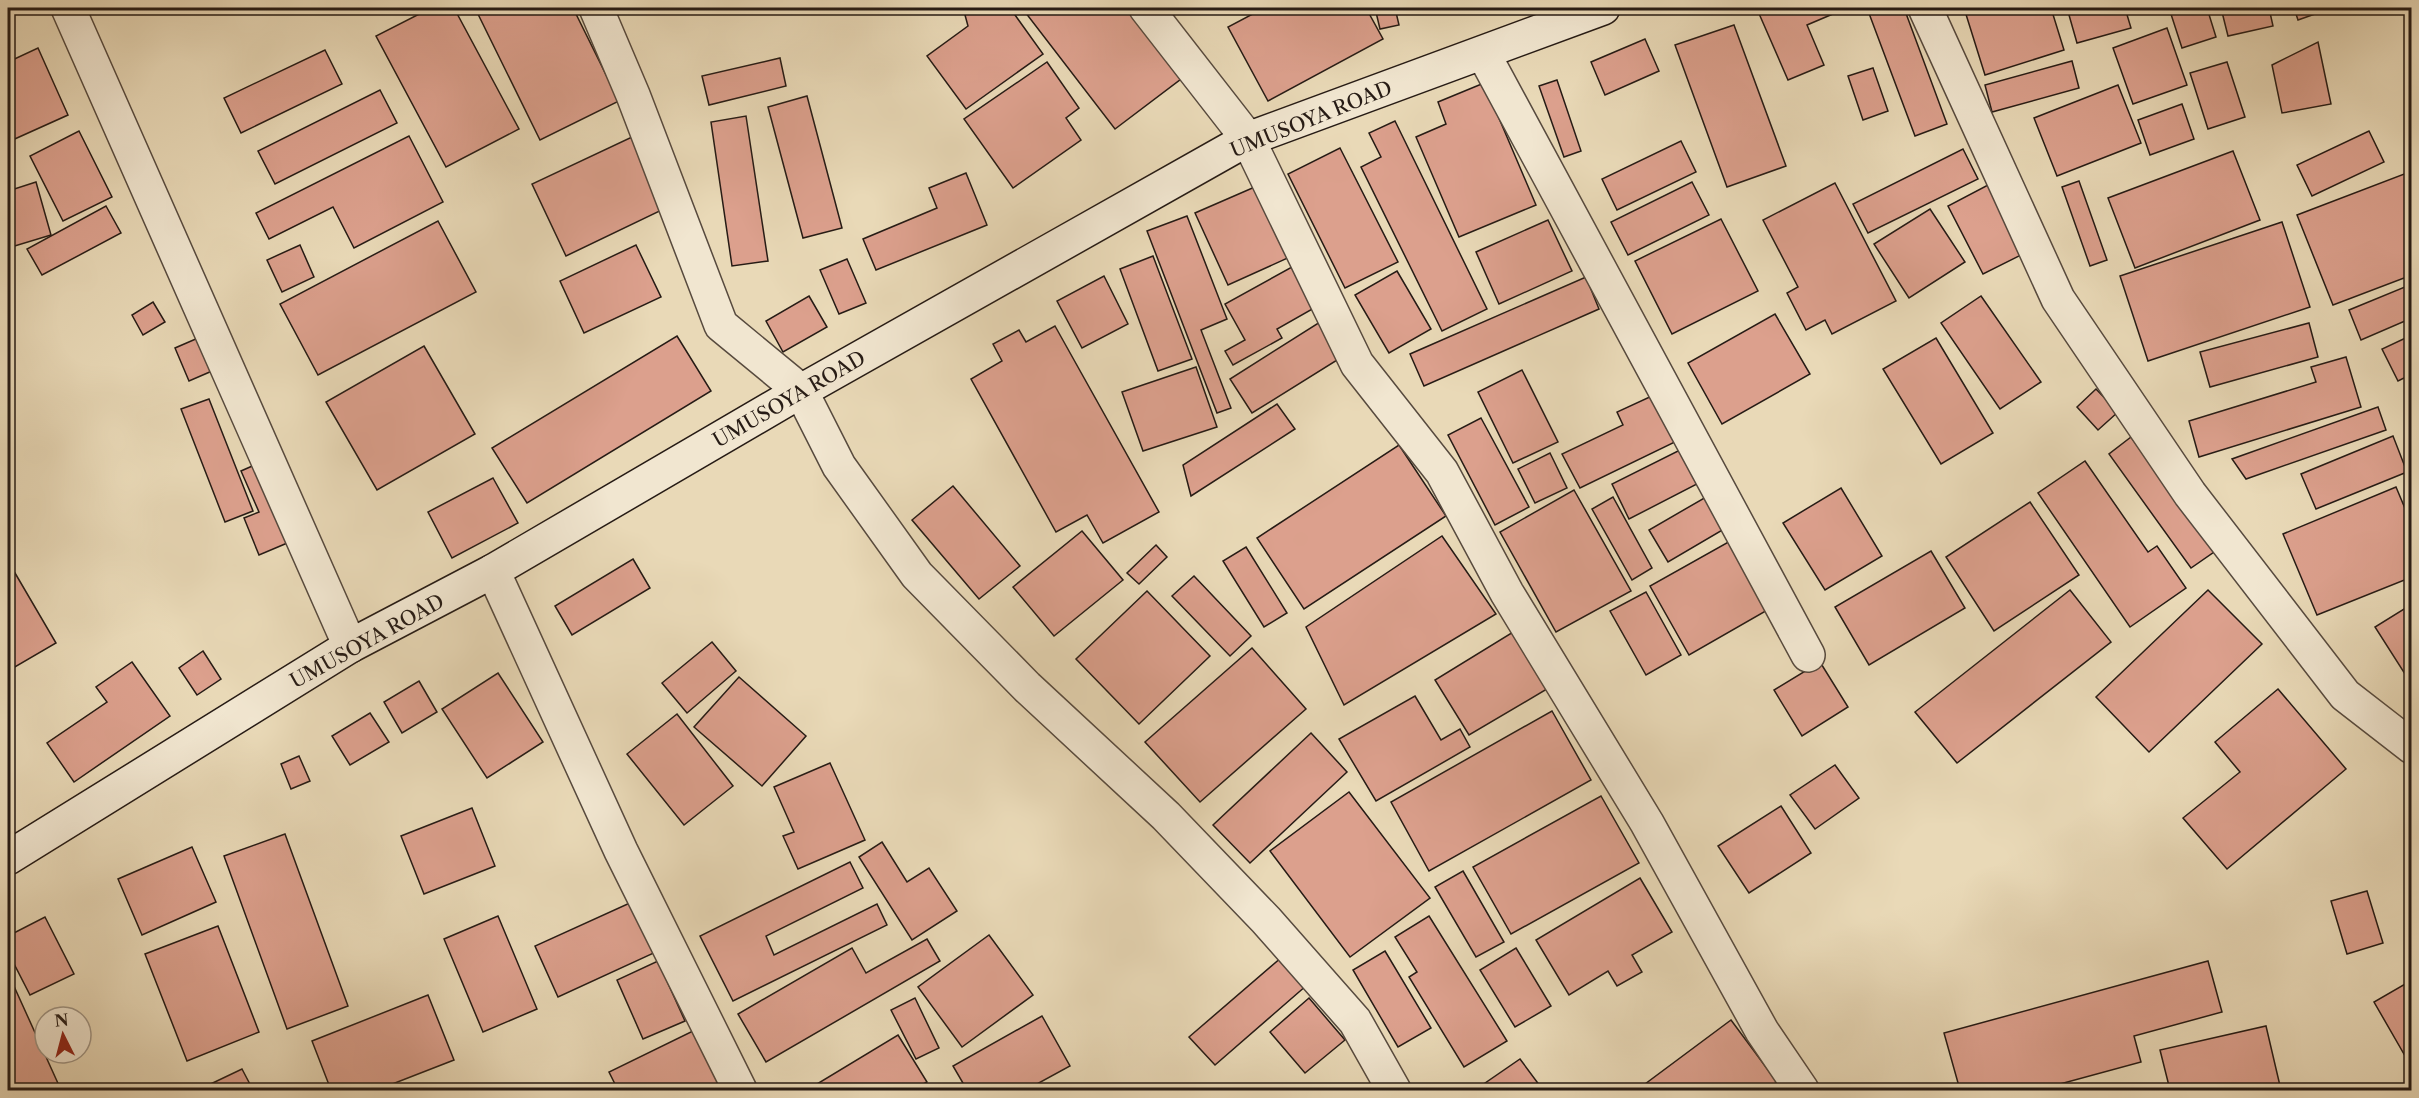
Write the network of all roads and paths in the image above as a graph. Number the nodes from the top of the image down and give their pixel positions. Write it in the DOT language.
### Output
graph roads {
  1 [pos="68,8"];
  2 [pos="596,8"];
  3 [pos="1146,8"];
  4 [pos="1603,8"];
  5 [pos="1925,8"];
  6 [pos="1483,53"];
  7 [pos="1248,139"];
  8 [pos="801,391"];
  9 [pos="493,572"];
  10 [pos="350,646"];
  11 [pos="1808,654"];
  12 [pos="2412,747"];
  13 [pos="8,858"];
  14 [pos="740,1090"];
  15 [pos="1394,1090"];
  16 [pos="1802,1090"];
  1 -- 10 [label="street"];
  2 -- 8 [label="street"];
  3 -- 7 [label="street"];
  4 -- 6 [label="street, UMUSOYA ROAD"];
  5 -- 12 [label="street"];
  6 -- 7 [label="street, UMUSOYA ROAD"];
  6 -- 11 [label="street"];
  7 -- 8 [label="street, UMUSOYA ROAD"];
  7 -- 16 [label="street"];
  8 -- 9 [label="street, UMUSOYA ROAD"];
  8 -- 15 [label="street"];
  9 -- 10 [label="street, UMUSOYA ROAD"];
  9 -- 14 [label="street"];
  10 -- 13 [label="street, UMUSOYA ROAD"];
}
